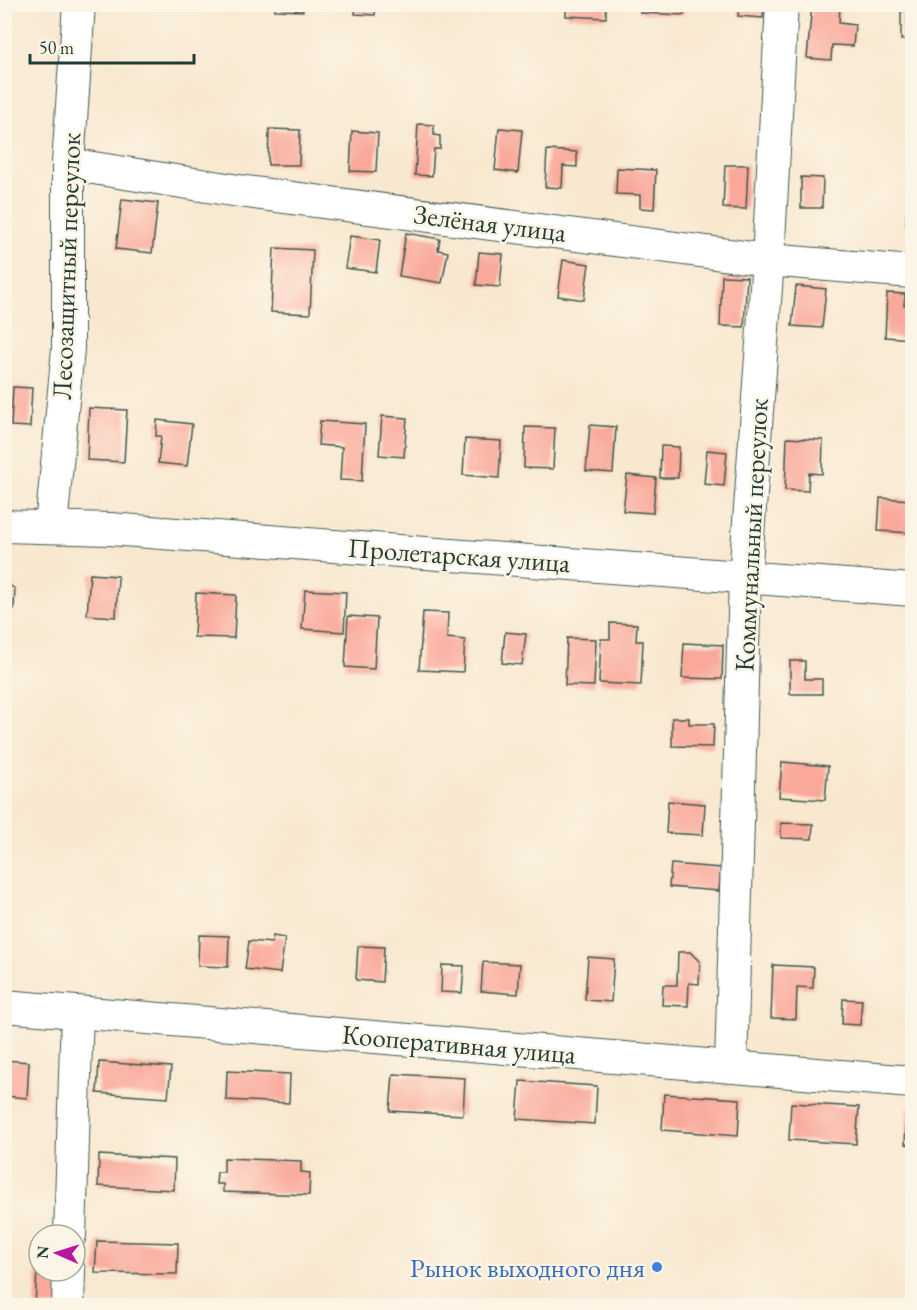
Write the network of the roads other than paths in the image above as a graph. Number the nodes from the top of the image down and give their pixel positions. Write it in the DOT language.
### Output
graph roads {
  1 [pos="79,4"];
  2 [pos="782,4"];
  3 [pos="68,164"];
  4 [pos="768,260"];
  5 [pos="912,272"];
  6 [pos="4,526"];
  7 [pos="51,528"];
  8 [pos="745,577"];
  9 [pos="912,590"];
  10 [pos="4,1006"];
  11 [pos="77,1012"];
  12 [pos="731,1066"];
  13 [pos="912,1082"];
  14 [pos="70,1223"];
  15 [pos="69,1283"];
  16 [pos="68,1305"];
  1 -- 3 [label="street, Лесозащитный переулок"];
  2 -- 4 [label="street, Коммунальный переулок"];
  3 -- 4 [label="street, Зелёная улица"];
  3 -- 7 [label="street, Лесозащитный переулок"];
  4 -- 5 [label="street, Зелёная улица"];
  4 -- 8 [label="street, Коммунальный переулок"];
  6 -- 7 [label="street, Пролетарская улица"];
  7 -- 8 [label="street, Пролетарская улица"];
  8 -- 9 [label="street, Пролетарская улица"];
  8 -- 12 [label="street, Коммунальный переулок"];
  10 -- 11 [label="street, Кооперативная улица"];
  11 -- 12 [label="street, Кооперативная улица"];
  11 -- 14 [label="street"];
  12 -- 13 [label="street, Кооперативная улица"];
  15 -- 16 [label="street"];
}
